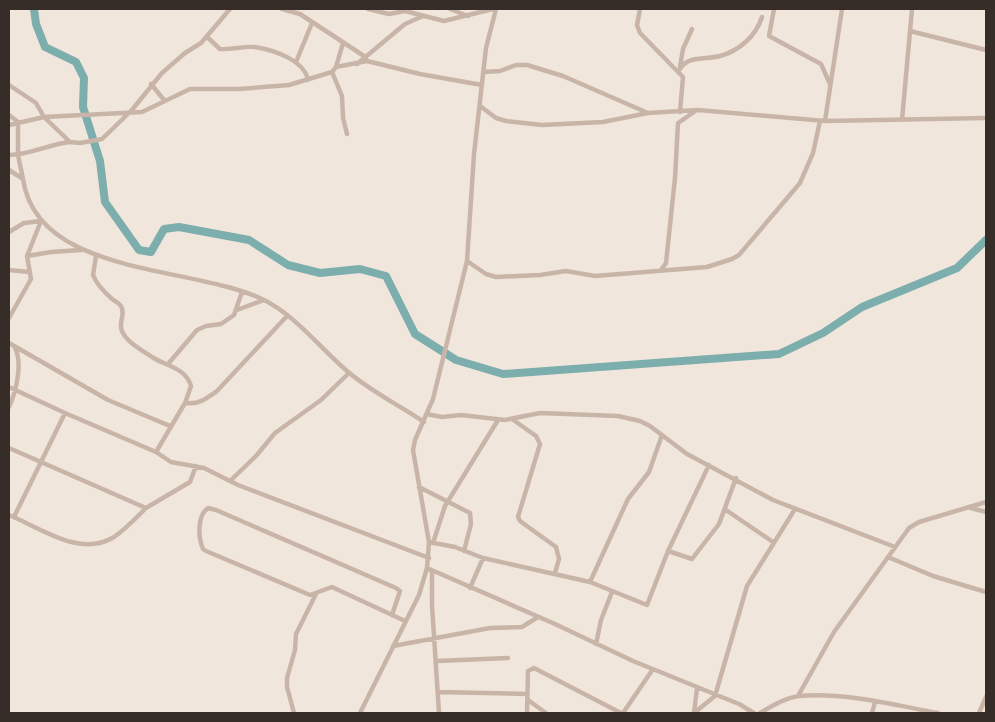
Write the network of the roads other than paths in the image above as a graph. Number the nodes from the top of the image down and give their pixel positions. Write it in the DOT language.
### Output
graph roads {
  1 [pos="230,9"];
  2 [pos="282,9"];
  3 [pos="368,9"];
  4 [pos="450,9"];
  5 [pos="495,9"];
  6 [pos="640,9"];
  7 [pos="774,9"];
  8 [pos="842,9"];
  9 [pos="912,9"];
  10 [pos="405,10"];
  11 [pos="424,16"];
  12 [pos="468,16"];
  13 [pos="762,17"];
  14 [pos="312,23"];
  15 [pos="692,29"];
  16 [pos="910,32"];
  17 [pos="207,36"];
  18 [pos="343,42"];
  19 [pos="986,50"];
  20 [pos="364,56"];
  21 [pos="367,61"];
  22 [pos="296,62"];
  23 [pos="356,64"];
  24 [pos="336,66"];
  25 [pos="680,71"];
  26 [pos="332,72"];
  27 [pos="484,72"];
  28 [pos="308,80"];
  29 [pos="151,84"];
  30 [pos="9,85"];
  31 [pos="482,85"];
  32 [pos="830,85"];
  33 [pos="164,100"];
  34 [pos="480,106"];
  35 [pos="698,110"];
  36 [pos="680,112"];
  37 [pos="648,113"];
  38 [pos="128,114"];
  39 [pos="9,115"];
  40 [pos="44,117"];
  41 [pos="986,118"];
  42 [pos="902,120"];
  43 [pos="823,121"];
  44 [pos="18,122"];
  45 [pos="9,125"];
  46 [pos="347,134"];
  47 [pos="70,142"];
  48 [pos="9,155"];
  49 [pos="18,155"];
  50 [pos="9,170"];
  51 [pos="23,179"];
  52 [pos="41,221"];
  53 [pos="9,232"];
  54 [pos="82,250"];
  55 [pos="27,256"];
  56 [pos="96,256"];
  57 [pos="467,261"];
  58 [pos="9,270"];
  59 [pos="661,270"];
  60 [pos="29,272"];
  61 [pos="242,292"];
  62 [pos="264,300"];
  63 [pos="237,310"];
  64 [pos="287,316"];
  65 [pos="9,318"];
  66 [pos="9,343"];
  67 [pos="14,346"];
  68 [pos="168,364"];
  69 [pos="350,373"];
  70 [pos="9,386"];
  71 [pos="17,390"];
  72 [pos="185,403"];
  73 [pos="9,407"];
  74 [pos="65,413"];
  75 [pos="428,414"];
  76 [pos="512,419"];
  77 [pos="498,420"];
  78 [pos="424,422"];
  79 [pos="170,426"];
  80 [pos="662,435"];
  81 [pos="9,448"];
  82 [pos="156,452"];
  83 [pos="42,464"];
  84 [pos="709,465"];
  85 [pos="196,466"];
  86 [pos="736,478"];
  87 [pos="230,481"];
  88 [pos="419,487"];
  89 [pos="448,501"];
  90 [pos="986,502"];
  91 [pos="146,508"];
  92 [pos="970,508"];
  93 [pos="795,509"];
  94 [pos="726,510"];
  95 [pos="986,512"];
  96 [pos="11,516"];
  97 [pos="431,542"];
  98 [pos="773,542"];
  99 [pos="895,547"];
  100 [pos="464,551"];
  101 [pos="668,551"];
  102 [pos="888,557"];
  103 [pos="429,558"];
  104 [pos="483,558"];
  105 [pos="427,568"];
  106 [pos="432,571"];
  107 [pos="555,573"];
  108 [pos="590,582"];
  109 [pos="470,588"];
  110 [pos="612,592"];
  111 [pos="986,592"];
  112 [pos="316,594"];
  113 [pos="392,615"];
  114 [pos="538,617"];
  115 [pos="405,620"];
  116 [pos="434,639"];
  117 [pos="596,644"];
  118 [pos="393,646"];
  119 [pos="508,658"];
  120 [pos="437,662"];
  121 [pos="653,668"];
  122 [pos="697,688"];
  123 [pos="438,692"];
  124 [pos="527,694"];
  125 [pos="715,696"];
  126 [pos="798,696"];
  127 [pos="986,697"];
  128 [pos="528,700"];
  129 [pos="876,702"];
  130 [pos="294,713"];
  131 [pos="360,713"];
  132 [pos="440,713"];
  133 [pos="527,713"];
  134 [pos="546,713"];
  135 [pos="622,713"];
  136 [pos="694,713"];
  137 [pos="754,713"];
  138 [pos="760,713"];
  139 [pos="872,713"];
  140 [pos="938,713"];
  141 [pos="979,713"];
  1 -- 17 [label="street"];
  2 -- 14 [label="street"];
  3 -- 10 [label="street"];
  4 -- 12 [label="street"];
  5 -- 12 [label="street"];
  5 -- 27 [label="street"];
  6 -- 25 [label="street"];
  7 -- 32 [label="street"];
  8 -- 32 [label="street"];
  9 -- 16 [label="street"];
  10 -- 11 [label="street"];
  11 -- 12 [label="street"];
  11 -- 20 [label="street"];
  13 -- 25 [label="street"];
  14 -- 18 [label="street"];
  14 -- 22 [label="street"];
  15 -- 25 [label="street"];
  16 -- 19 [label="street"];
  16 -- 42 [label="street"];
  17 -- 22 [label="street"];
  17 -- 29 [label="street"];
  18 -- 20 [label="street"];
  18 -- 24 [label="street"];
  20 -- 21 [label="street"];
  20 -- 23 [label="street"];
  21 -- 23 [label="street"];
  21 -- 31 [label="street"];
  22 -- 28 [label="street"];
  23 -- 24 [label="street"];
  24 -- 26 [label="street"];
  25 -- 36 [label="street"];
  26 -- 28 [label="street"];
  26 -- 46 [label="street"];
  27 -- 31 [label="street"];
  27 -- 37 [label="street"];
  28 -- 33 [label="street"];
  29 -- 33 [label="street"];
  29 -- 38 [label="street"];
  30 -- 40 [label="street"];
  31 -- 34 [label="street"];
  32 -- 43 [label="street"];
  33 -- 38 [label="street"];
  34 -- 37 [label="street"];
  34 -- 57 [label="street"];
  35 -- 36 [label="street"];
  35 -- 43 [label="street"];
  35 -- 59 [label="street"];
  36 -- 37 [label="street"];
  38 -- 40 [label="street"];
  38 -- 47 [label="street"];
  39 -- 44 [label="street"];
  40 -- 44 [label="street"];
  40 -- 47 [label="street"];
  41 -- 42 [label="street"];
  42 -- 43 [label="street"];
  43 -- 59 [label="street"];
  44 -- 45 [label="street"];
  44 -- 49 [label="street"];
  47 -- 49 [label="street"];
  48 -- 49 [label="street"];
  49 -- 51 [label="street"];
  50 -- 51 [label="street"];
  51 -- 52 [label="street"];
  52 -- 53 [label="street"];
  52 -- 54 [label="street"];
  52 -- 55 [label="street"];
  54 -- 55 [label="street"];
  54 -- 56 [label="street"];
  55 -- 60 [label="street"];
  56 -- 61 [label="street"];
  56 -- 68 [label="street"];
  57 -- 59 [label="street"];
  57 -- 75 [label="street"];
  58 -- 60 [label="street"];
  60 -- 65 [label="street"];
  61 -- 62 [label="street"];
  61 -- 63 [label="street"];
  62 -- 63 [label="street"];
  62 -- 64 [label="street"];
  63 -- 68 [label="street"];
  64 -- 69 [label="street"];
  64 -- 72 [label="street"];
  66 -- 67 [label="street"];
  67 -- 71 [label="street"];
  67 -- 79 [label="street"];
  68 -- 72 [label="street"];
  69 -- 78 [label="street"];
  69 -- 87 [label="street"];
  70 -- 71 [label="street"];
  71 -- 73 [label="street"];
  71 -- 74 [label="street"];
  72 -- 79 [label="street"];
  74 -- 82 [label="street"];
  74 -- 83 [label="street"];
  75 -- 77 [label="street"];
  75 -- 78 [label="street"];
  76 -- 77 [label="street"];
  76 -- 80 [label="street"];
  76 -- 107 [label="street"];
  77 -- 89 [label="street"];
  78 -- 88 [label="street"];
  79 -- 82 [label="street"];
  80 -- 84 [label="street"];
  80 -- 108 [label="street"];
  81 -- 83 [label="street"];
  82 -- 85 [label="street"];
  83 -- 91 [label="street"];
  83 -- 96 [label="street"];
  84 -- 86 [label="street"];
  84 -- 101 [label="street"];
  85 -- 87 [label="street"];
  85 -- 91 [label="street"];
  86 -- 93 [label="street"];
  86 -- 94 [label="street"];
  87 -- 103 [label="street"];
  88 -- 89 [label="street"];
  88 -- 97 [label="street"];
  89 -- 97 [label="street"];
  89 -- 100 [label="street"];
  90 -- 92 [label="street"];
  91 -- 96 [label="street"];
  92 -- 95 [label="street"];
  92 -- 99 [label="street"];
  93 -- 98 [label="street"];
  93 -- 99 [label="street"];
  94 -- 98 [label="street"];
  94 -- 101 [label="street"];
  97 -- 100 [label="street"];
  97 -- 103 [label="street"];
  98 -- 125 [label="street"];
  99 -- 102 [label="street"];
  100 -- 104 [label="street"];
  101 -- 110 [label="street"];
  102 -- 111 [label="street"];
  102 -- 126 [label="street"];
  103 -- 105 [label="street"];
  104 -- 107 [label="street"];
  104 -- 109 [label="street"];
  105 -- 106 [label="street"];
  105 -- 115 [label="street"];
  106 -- 109 [label="street"];
  106 -- 116 [label="street"];
  107 -- 108 [label="street"];
  108 -- 110 [label="street"];
  109 -- 114 [label="street"];
  110 -- 117 [label="street"];
  112 -- 113 [label="street"];
  112 -- 113 [label="street"];
  112 -- 130 [label="street"];
  113 -- 115 [label="street"];
  114 -- 116 [label="street"];
  114 -- 117 [label="street"];
  115 -- 118 [label="street"];
  116 -- 118 [label="street"];
  116 -- 120 [label="street"];
  117 -- 121 [label="street"];
  118 -- 131 [label="street"];
  119 -- 120 [label="street"];
  120 -- 123 [label="street"];
  121 -- 122 [label="street"];
  121 -- 135 [label="street"];
  122 -- 125 [label="street"];
  122 -- 136 [label="street"];
  123 -- 124 [label="street"];
  123 -- 132 [label="street"];
  124 -- 128 [label="street"];
  124 -- 135 [label="street"];
  125 -- 136 [label="street"];
  125 -- 137 [label="street"];
  126 -- 129 [label="street"];
  126 -- 138 [label="street"];
  127 -- 141 [label="street"];
  128 -- 133 [label="street"];
  128 -- 134 [label="street"];
  129 -- 139 [label="street"];
  129 -- 140 [label="street"];
}
